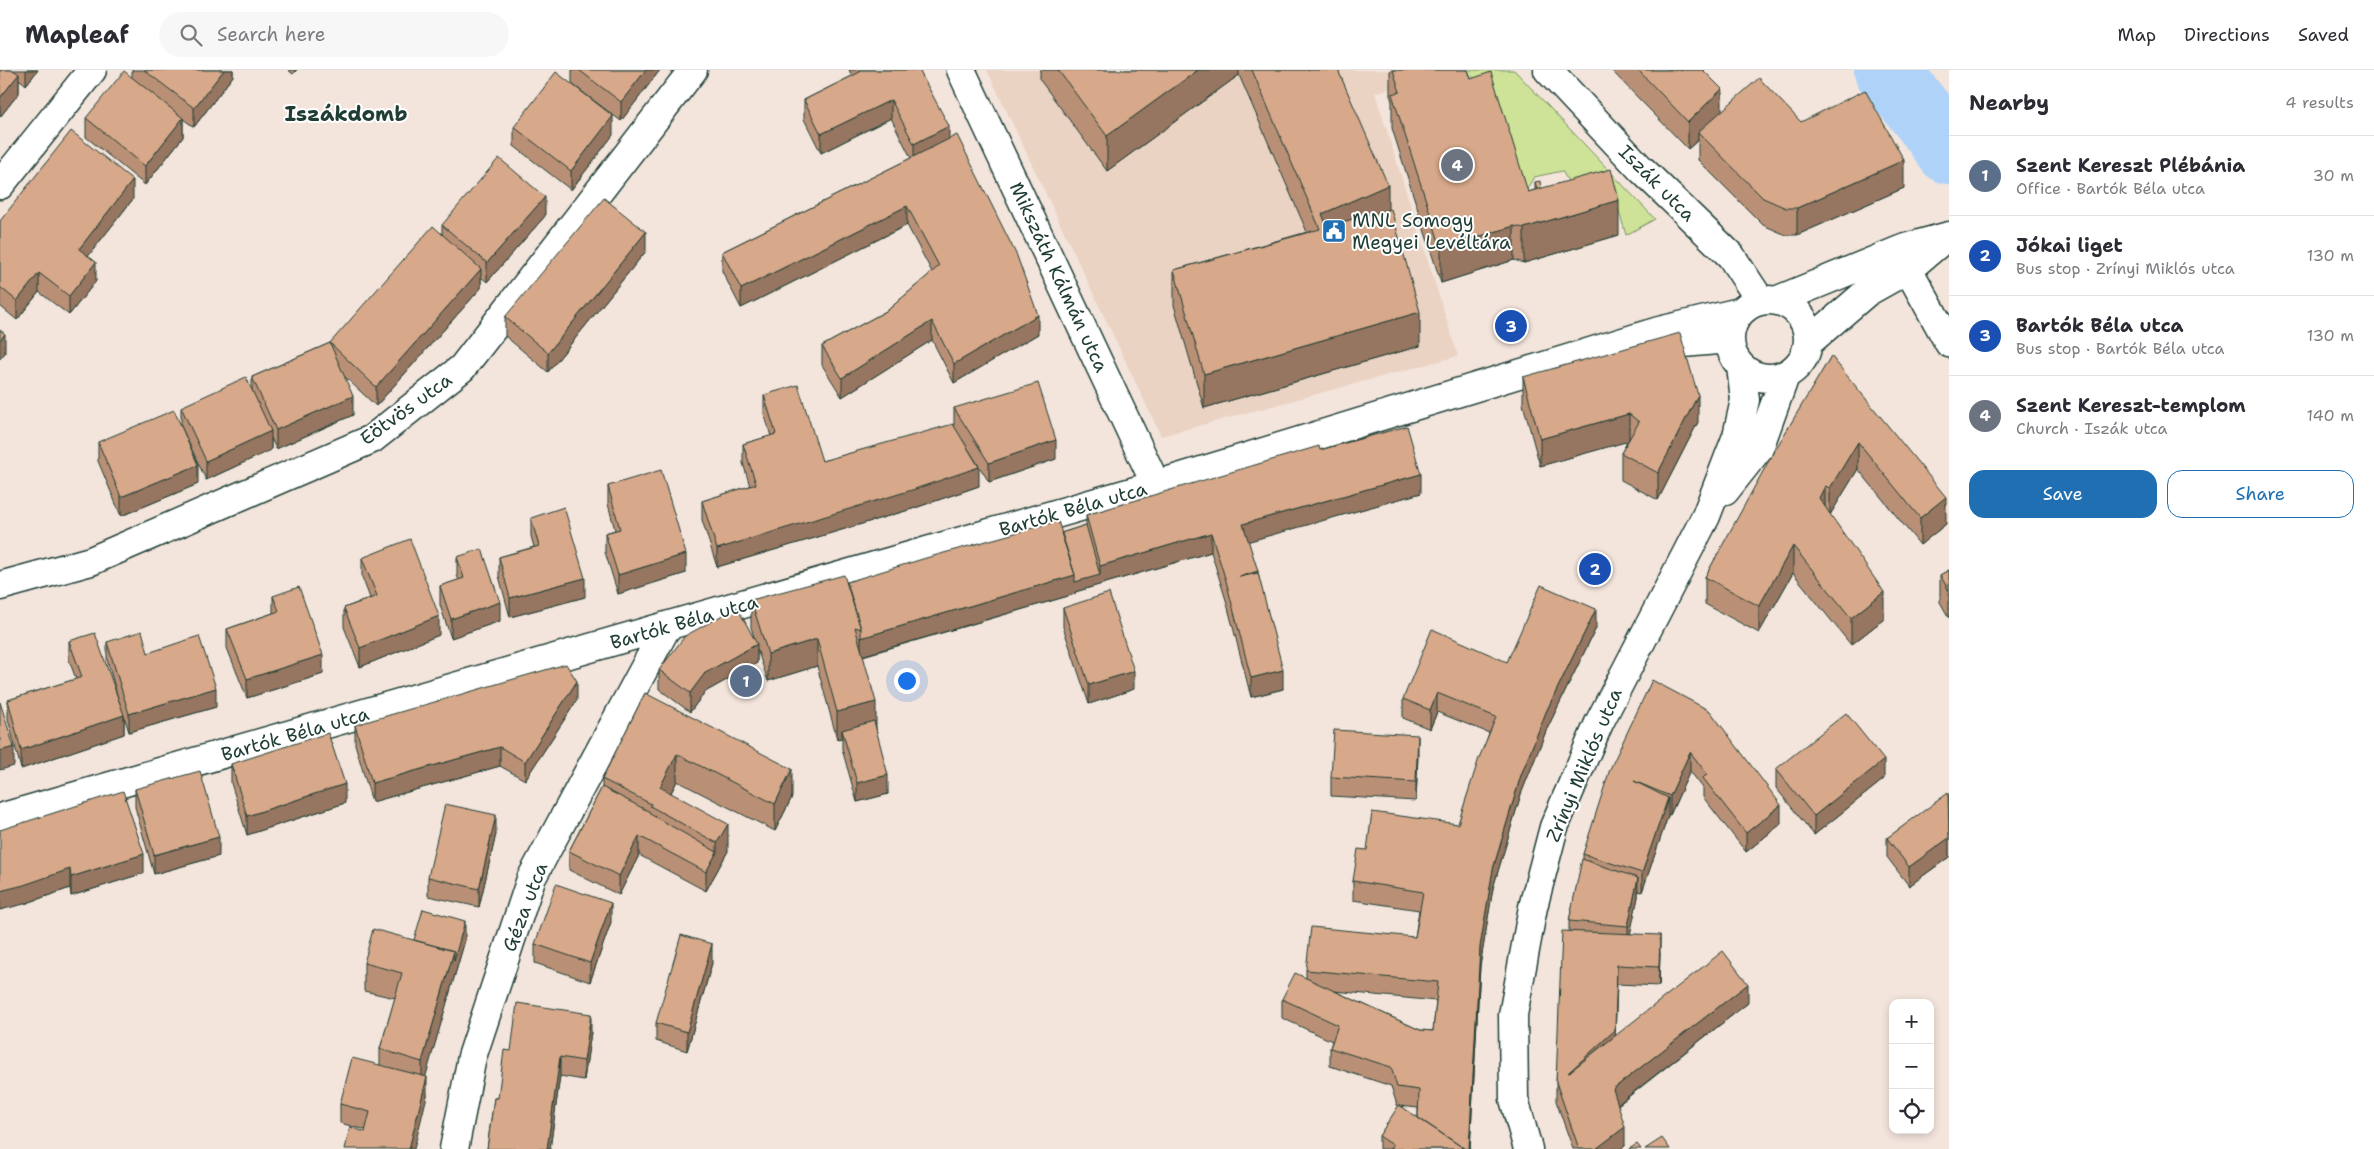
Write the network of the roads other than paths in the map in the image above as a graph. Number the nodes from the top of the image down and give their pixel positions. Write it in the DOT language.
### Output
graph roads {
  1 [pos="92,70"];
  2 [pos="693,70"];
  3 [pos="961,70"];
  4 [pos="1548,70"];
  5 [pos="0,185"];
  6 [pos="1948,237"];
  7 [pos="1908,269"];
  8 [pos="1760,304"];
  9 [pos="1729,338"];
  10 [pos="1809,342"];
  11 [pos="1949,342"];
  12 [pos="1568,360"];
  13 [pos="1741,366"];
  14 [pos="1785,376"];
  15 [pos="1156,485"];
  16 [pos="1706,516"];
  17 [pos="0,586"];
  18 [pos="666,628"];
  19 [pos="0,818"];
  20 [pos="454,1149"];
  21 [pos="1528,1149"];
  1 -- 5 [label="street"];
  2 -- 17 [label="street, Eötvös utca"];
  3 -- 15 [label="street, Mikszáth Kálmán utca"];
  4 -- 8 [label="street, Iszák utca"];
  6 -- 7 [label="street"];
  6 -- 8 [label="street"];
  7 -- 10 [label="street"];
  7 -- 11 [label="street"];
  8 -- 9 [label="street"];
  8 -- 10 [label="street"];
  8 -- 12 [label="street"];
  9 -- 12 [label="street"];
  9 -- 13 [label="street"];
  10 -- 14 [label="street"];
  12 -- 15 [label="street, Bartók Béla utca"];
  13 -- 14 [label="street"];
  13 -- 16 [label="street"];
  14 -- 16 [label="street"];
  15 -- 18 [label="street, Bartók Béla utca"];
  16 -- 21 [label="street, Zrínyi Miklós utca"];
  18 -- 19 [label="street, Bartók Béla utca"];
  18 -- 20 [label="street, Géza utca"];
}
